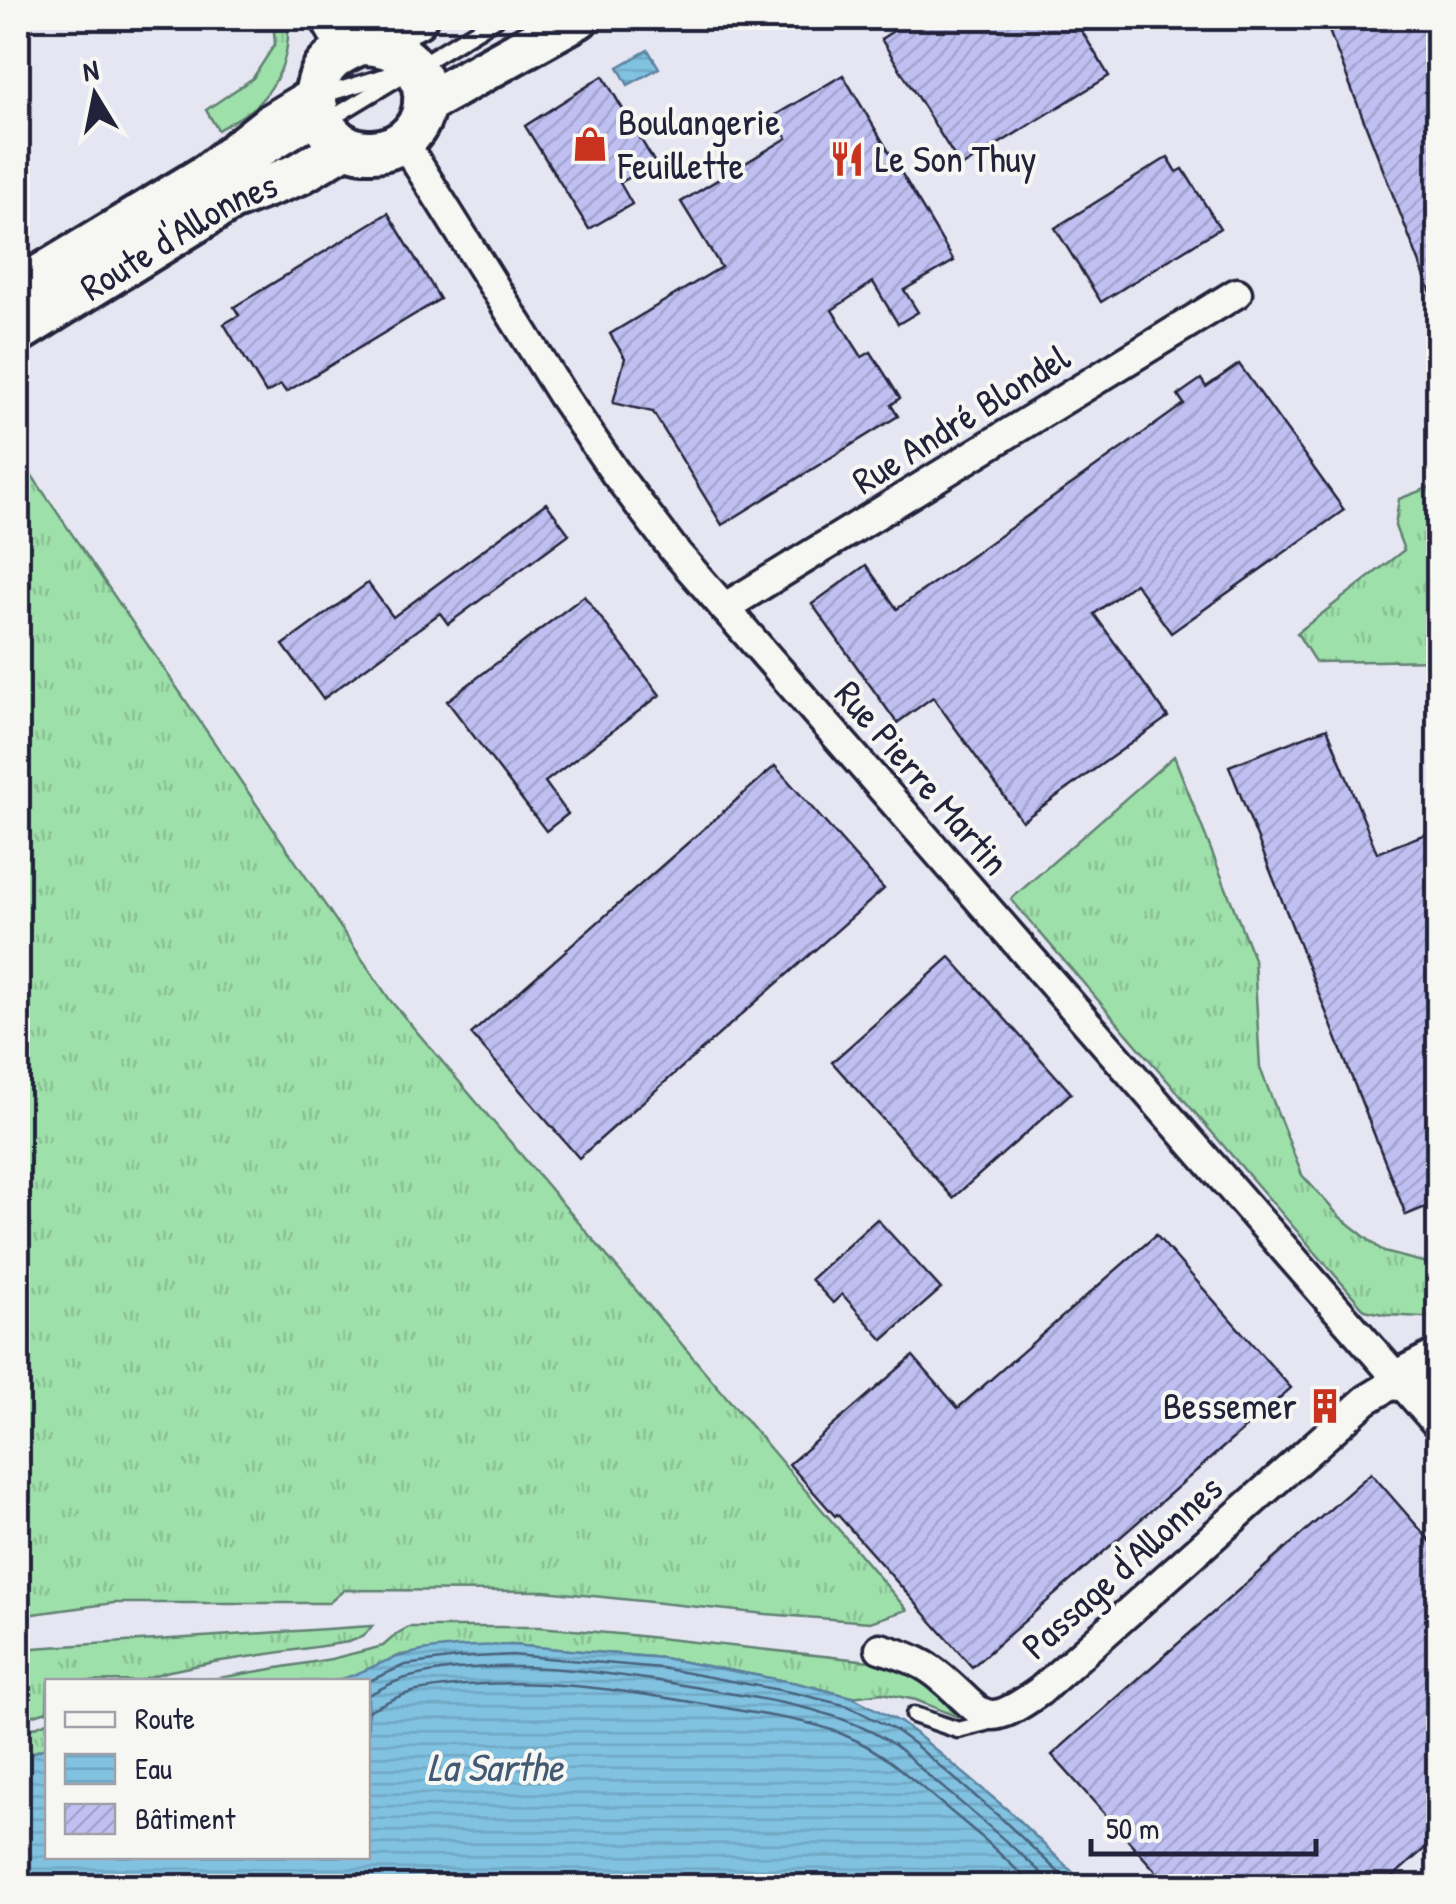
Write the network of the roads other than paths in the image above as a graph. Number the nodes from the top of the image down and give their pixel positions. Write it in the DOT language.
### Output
graph roads {
  1 [pos="416,18"];
  2 [pos="497,18"];
  3 [pos="578,18"];
  4 [pos="343,37"];
  5 [pos="420,85"];
  6 [pos="328,122"];
  7 [pos="402,141"];
  8 [pos="217,188"];
  9 [pos="18,289"];
  10 [pos="1237,293"];
  11 [pos="18,332"];
  12 [pos="724,608"];
  13 [pos="1438,1360"];
  14 [pos="1399,1380"];
  15 [pos="1438,1425"];
  16 [pos="880,1648"];
  17 [pos="914,1715"];
  18 [pos="992,1715"];
  1 -- 4 [label="main road"];
  2 -- 5 [label="lane"];
  3 -- 5 [label="main road"];
  4 -- 5 [label="main road"];
  4 -- 6 [label="main road"];
  5 -- 6 [label="lane"];
  5 -- 6 [label="lane"];
  5 -- 7 [label="main road"];
  6 -- 7 [label="main road"];
  6 -- 8 [label="lane"];
  6 -- 9 [label="main road, Route d'Allonnes"];
  6 -- 11 [label="main road, Route d'Allonnes"];
  7 -- 12 [label="street, Rue Pierre Martin"];
  10 -- 12 [label="street, Rue André Blondel"];
  12 -- 14 [label="street, Rue Pierre Martin"];
  13 -- 14 [label="main road"];
  14 -- 15 [label="street, Rue Pierre Martin"];
  14 -- 18 [label="street, Passage d'Allonnes"];
  16 -- 18 [label="street"];
  17 -- 18 [label="lane"];
}
